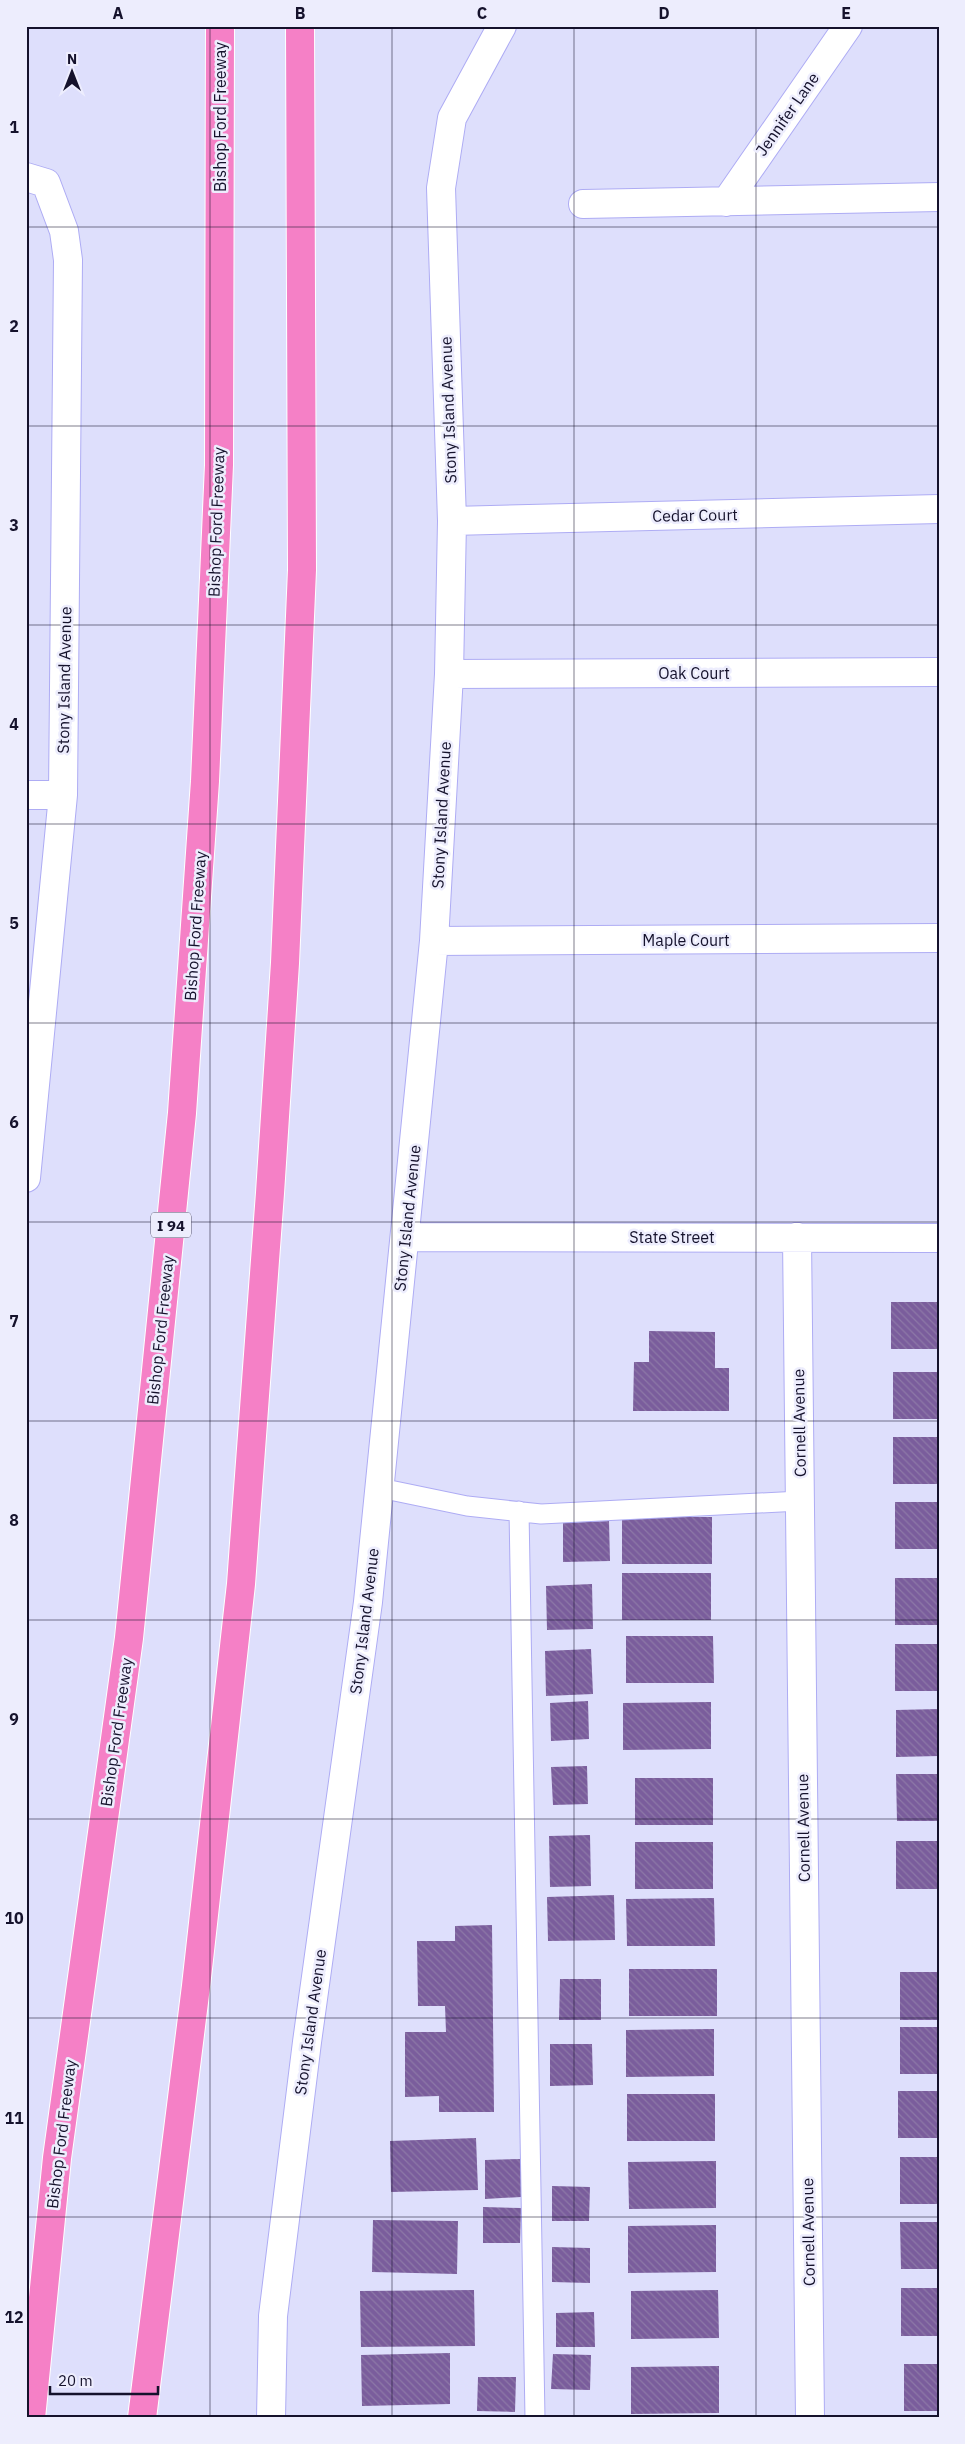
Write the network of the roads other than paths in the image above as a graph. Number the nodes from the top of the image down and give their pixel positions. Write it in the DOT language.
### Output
graph roads {
  1 [pos="220,26"];
  2 [pos="300,26"];
  3 [pos="502,26"];
  4 [pos="848,26"];
  5 [pos="36,180"];
  6 [pos="939,197"];
  7 [pos="726,202"];
  8 [pos="583,204"];
  9 [pos="939,510"];
  10 [pos="452,521"];
  11 [pos="939,672"];
  12 [pos="449,674"];
  13 [pos="26,795"];
  14 [pos="63,795"];
  15 [pos="939,938"];
  16 [pos="434,941"];
  17 [pos="26,1178"];
  18 [pos="405,1237"];
  19 [pos="797,1237"];
  20 [pos="939,1238"];
  21 [pos="380,1488"];
  22 [pos="800,1500"];
  23 [pos="519,1511"];
  24 [pos="31,2418"];
  25 [pos="142,2418"];
  26 [pos="271,2418"];
  27 [pos="535,2418"];
  28 [pos="810,2418"];
  1 -- 24 [label="highway, Bishop Ford Freeway / I 94"];
  2 -- 25 [label="highway"];
  3 -- 10 [label="street, Stony Island Avenue"];
  4 -- 7 [label="street, Jennifer Lane"];
  5 -- 14 [label="street, Stony Island Avenue"];
  6 -- 7 [label="street"];
  7 -- 8 [label="street"];
  9 -- 10 [label="street, Cedar Court"];
  10 -- 12 [label="street, Stony Island Avenue"];
  11 -- 12 [label="street, Oak Court"];
  12 -- 16 [label="street, Stony Island Avenue"];
  13 -- 14 [label="street"];
  14 -- 17 [label="street, Stony Island Avenue"];
  15 -- 16 [label="street, Maple Court"];
  16 -- 18 [label="street, Stony Island Avenue"];
  18 -- 19 [label="street, State Street"];
  18 -- 21 [label="street, Stony Island Avenue"];
  19 -- 20 [label="street, State Street"];
  19 -- 22 [label="street, Cornell Avenue"];
  21 -- 23 [label="lane"];
  21 -- 26 [label="street, Stony Island Avenue"];
  22 -- 23 [label="lane"];
  22 -- 28 [label="street, Cornell Avenue"];
  23 -- 27 [label="lane"];
}
